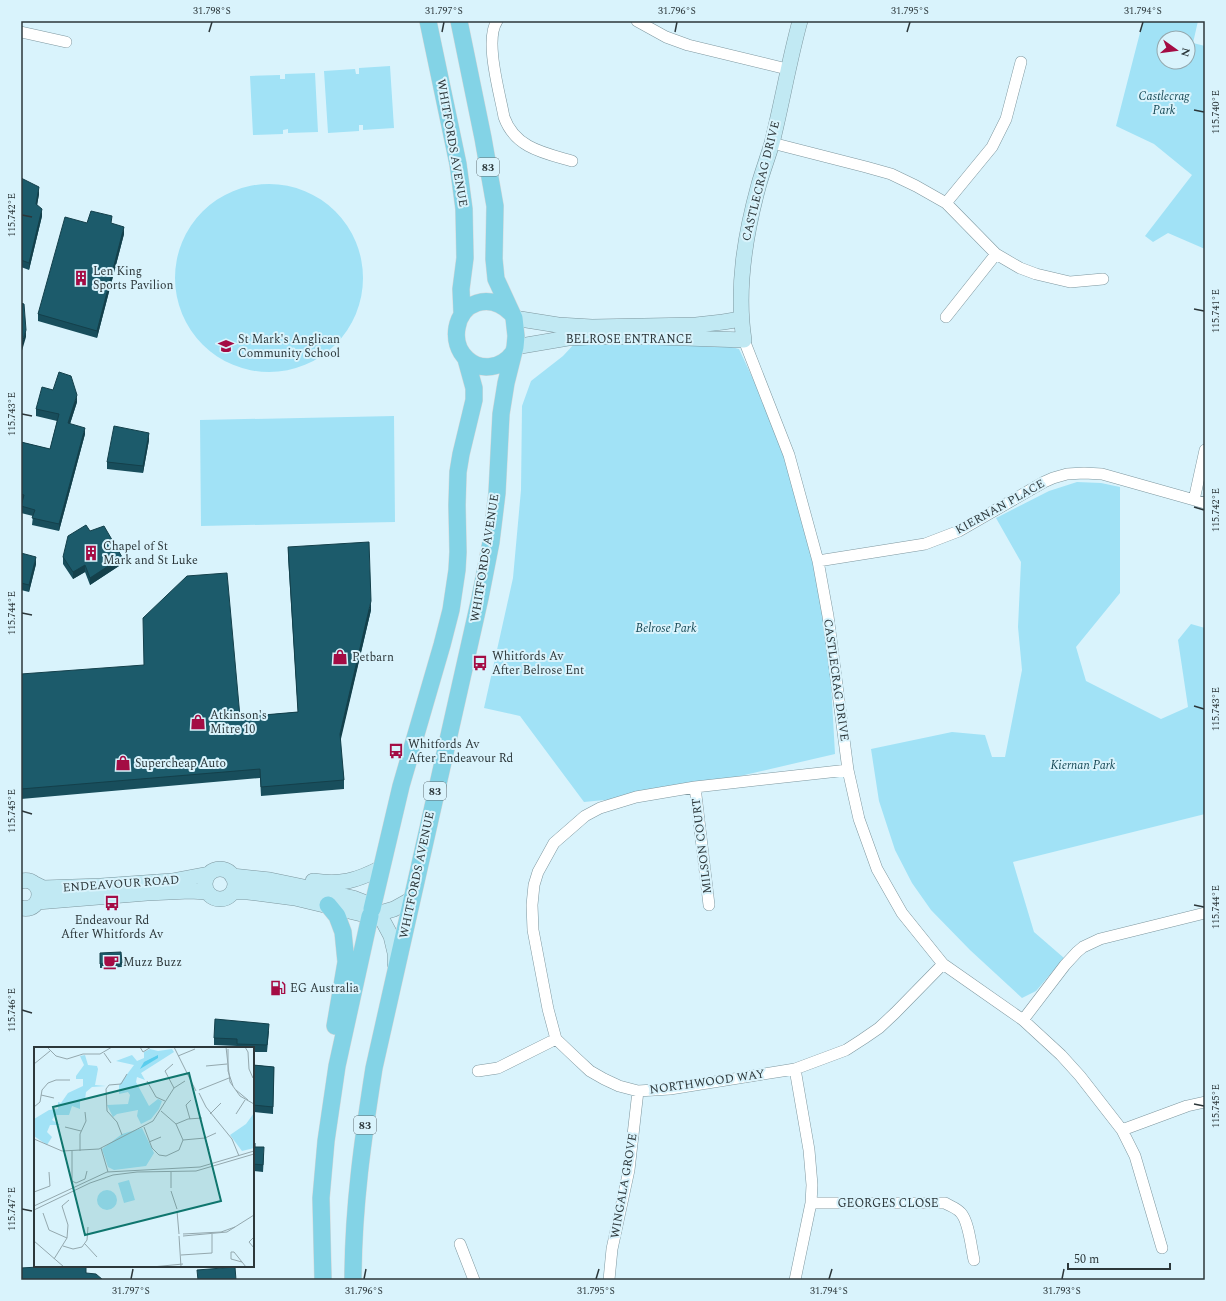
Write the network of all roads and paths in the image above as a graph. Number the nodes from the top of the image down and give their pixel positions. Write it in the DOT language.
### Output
graph roads {
  1 [pos="428,21"];
  2 [pos="459,21"];
  3 [pos="496,21"];
  4 [pos="638,21"];
  5 [pos="800,21"];
  6 [pos="21,32"];
  7 [pos="66,42"];
  8 [pos="1021,62"];
  9 [pos="787,68"];
  10 [pos="772,143"];
  11 [pos="572,161"];
  12 [pos="946,203"];
  13 [pos="996,254"];
  14 [pos="1103,279"];
  15 [pos="462,313"];
  16 [pos="512,316"];
  17 [pos="946,318"];
  18 [pos="741,319"];
  19 [pos="744,340"];
  20 [pos="514,350"];
  21 [pos="466,359"];
  22 [pos="1205,450"];
  23 [pos="1194,500"];
  24 [pos="1205,503"];
  25 [pos="818,561"];
  26 [pos="848,770"];
  27 [pos="695,787"];
  28 [pos="381,868"];
  29 [pos="208,874"];
  30 [pos="232,876"];
  31 [pos="252,879"];
  32 [pos="27,882"];
  33 [pos="207,892"];
  34 [pos="232,892"];
  35 [pos="412,899"];
  36 [pos="37,902"];
  37 [pos="328,905"];
  38 [pos="709,906"];
  39 [pos="21,908"];
  40 [pos="373,913"];
  41 [pos="1205,913"];
  42 [pos="943,964"];
  43 [pos="396,972"];
  44 [pos="1023,1020"];
  45 [pos="556,1039"];
  46 [pos="339,1059"];
  47 [pos="795,1069"];
  48 [pos="478,1072"];
  49 [pos="638,1091"];
  50 [pos="1205,1102"];
  51 [pos="1122,1130"];
  52 [pos="811,1203"];
  53 [pos="460,1244"];
  54 [pos="1162,1248"];
  55 [pos="974,1260"];
  56 [pos="323,1280"];
  57 [pos="353,1280"];
  58 [pos="474,1280"];
  59 [pos="609,1280"];
  60 [pos="795,1280"];
  1 -- 15 [label="main road, WHITFORDS AVENUE / 83"];
  2 -- 16 [label="main road, WHITFORDS AVENUE / 83"];
  3 -- 11 [label="street"];
  4 -- 9 [label="street"];
  5 -- 9 [label="street, CASTLECRAG DRIVE"];
  6 -- 7 [label="street"];
  8 -- 12 [label="street"];
  9 -- 10 [label="street, CASTLECRAG DRIVE"];
  10 -- 12 [label="street"];
  10 -- 18 [label="street, CASTLECRAG DRIVE"];
  12 -- 13 [label="street"];
  13 -- 14 [label="street"];
  13 -- 17 [label="street"];
  15 -- 16 [label="main road"];
  15 -- 21 [label="main road, WHITFORDS AVENUE / 83"];
  16 -- 18 [label="street, BELROSE ENTRANCE"];
  16 -- 20 [label="main road, WHITFORDS AVENUE / 83"];
  18 -- 19 [label="street, CASTLECRAG DRIVE"];
  19 -- 20 [label="street, BELROSE ENTRANCE"];
  19 -- 25 [label="street, CASTLECRAG DRIVE"];
  20 -- 21 [label="main road"];
  20 -- 35 [label="main road, WHITFORDS AVENUE / 83"];
  21 -- 28 [label="main road, WHITFORDS AVENUE / 83"];
  22 -- 23 [label="street"];
  23 -- 24 [label="street, KIERNAN PLACE"];
  23 -- 25 [label="street, KIERNAN PLACE"];
  25 -- 26 [label="street, CASTLECRAG DRIVE"];
  26 -- 27 [label="street"];
  26 -- 42 [label="street, CASTLECRAG DRIVE"];
  27 -- 38 [label="street, MILSON COURT"];
  27 -- 45 [label="street"];
  28 -- 31 [label="street"];
  28 -- 40 [label="main road, WHITFORDS AVENUE / 83"];
  29 -- 30 [label="street"];
  29 -- 32 [label="street, ENDEAVOUR ROAD"];
  29 -- 33 [label="street"];
  30 -- 31 [label="street"];
  30 -- 34 [label="street"];
  31 -- 40 [label="street"];
  32 -- 36 [label="street"];
  33 -- 34 [label="street"];
  33 -- 36 [label="street, ENDEAVOUR ROAD"];
  34 -- 37 [label="street"];
  35 -- 40 [label="street"];
  35 -- 43 [label="main road, WHITFORDS AVENUE / 83"];
  36 -- 39 [label="street, ENDEAVOUR ROAD"];
  37 -- 40 [label="street"];
  37 -- 46 [label="main road"];
  40 -- 43 [label="street"];
  40 -- 46 [label="main road, WHITFORDS AVENUE / 83"];
  41 -- 44 [label="street"];
  42 -- 44 [label="street, CASTLECRAG DRIVE"];
  42 -- 47 [label="street, NORTHWOOD WAY"];
  43 -- 57 [label="main road, WHITFORDS AVENUE / 83"];
  44 -- 51 [label="street, CASTLECRAG DRIVE"];
  45 -- 48 [label="street"];
  45 -- 49 [label="street, NORTHWOOD WAY"];
  46 -- 56 [label="main road, WHITFORDS AVENUE / 83"];
  47 -- 49 [label="street, NORTHWOOD WAY"];
  47 -- 52 [label="street"];
  49 -- 59 [label="street, WINGALA GROVE"];
  50 -- 51 [label="street"];
  51 -- 54 [label="street, CASTLECRAG DRIVE"];
  52 -- 55 [label="street, GEORGES CLOSE"];
  52 -- 60 [label="street"];
  53 -- 58 [label="street"];
}
